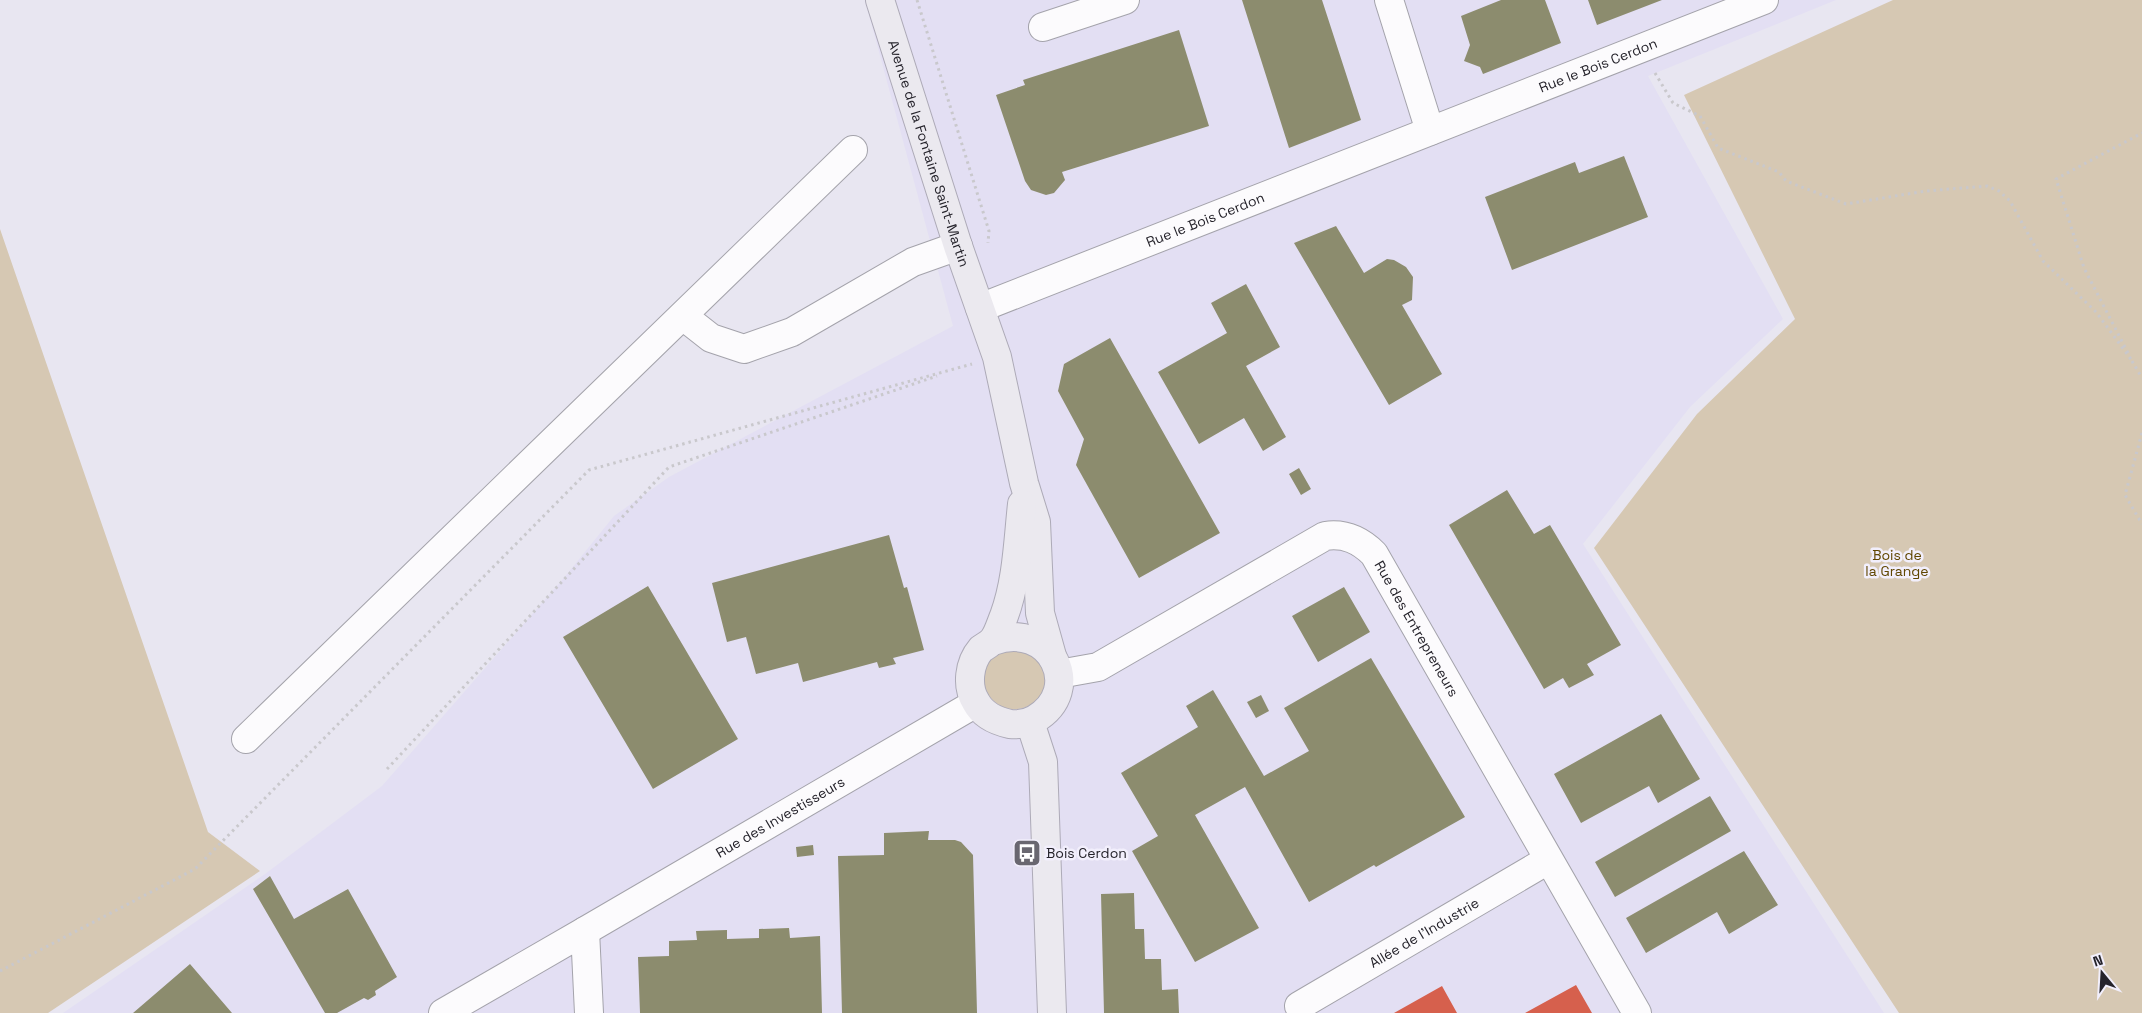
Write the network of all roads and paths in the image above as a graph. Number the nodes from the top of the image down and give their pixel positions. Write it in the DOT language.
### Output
graph roads {
  1 [pos="880,0"];
  2 [pos="917,0"];
  3 [pos="1125,0"];
  4 [pos="1390,0"];
  5 [pos="1764,0"];
  6 [pos="1043,27"];
  7 [pos="1641,49"];
  8 [pos="1430,131"];
  9 [pos="2142,133"];
  10 [pos="853,150"];
  11 [pos="958,246"];
  12 [pos="987,250"];
  13 [pos="980,308"];
  14 [pos="683,316"];
  15 [pos="997,357"];
  16 [pos="2133,362"];
  17 [pos="968,365"];
  18 [pos="2142,378"];
  19 [pos="2142,433"];
  20 [pos="1024,482"];
  21 [pos="2142,524"];
  22 [pos="993,641"];
  23 [pos="1056,665"];
  24 [pos="976,703"];
  25 [pos="1030,722"];
  26 [pos="246,739"];
  27 [pos="387,769"];
  28 [pos="1548,860"];
  29 [pos="585,931"];
  30 [pos="0,971"];
  31 [pos="1299,1006"];
  32 [pos="443,1013"];
  33 [pos="589,1013"];
  34 [pos="1052,1013"];
  35 [pos="1637,1013"];
  1 -- 11 [label="main road, Avenue de la Fontaine Saint-Martin"];
  2 -- 12 [label="path"];
  3 -- 6 [label="street"];
  4 -- 8 [label="street"];
  5 -- 7 [label="street, Rue le Bois Cerdon"];
  7 -- 8 [label="street, Rue le Bois Cerdon"];
  7 -- 16 [label="path"];
  8 -- 13 [label="street, Rue le Bois Cerdon"];
  9 -- 16 [label="path"];
  10 -- 14 [label="street"];
  11 -- 13 [label="main road, Avenue de la Fontaine Saint-Martin"];
  11 -- 14 [label="street"];
  13 -- 15 [label="main road, Avenue de la Fontaine Saint-Martin"];
  14 -- 26 [label="street"];
  15 -- 17 [label="path"];
  15 -- 20 [label="main road, Avenue de la Fontaine Saint-Martin"];
  16 -- 18 [label="path"];
  17 -- 27 [label="path"];
  17 -- 30 [label="path"];
  19 -- 21 [label="path"];
  20 -- 22 [label="main road"];
  20 -- 23 [label="main road"];
  22 -- 23 [label="main road"];
  22 -- 24 [label="main road"];
  23 -- 25 [label="main road"];
  23 -- 28 [label="street, Rue des Entrepreneurs"];
  24 -- 25 [label="main road"];
  24 -- 29 [label="street, Rue des Investisseurs"];
  25 -- 34 [label="main road"];
  28 -- 31 [label="street, Allée de l'Industrie"];
  28 -- 35 [label="street, Rue des Entrepreneurs"];
  29 -- 32 [label="street, Rue des Investisseurs"];
  29 -- 33 [label="street"];
}
